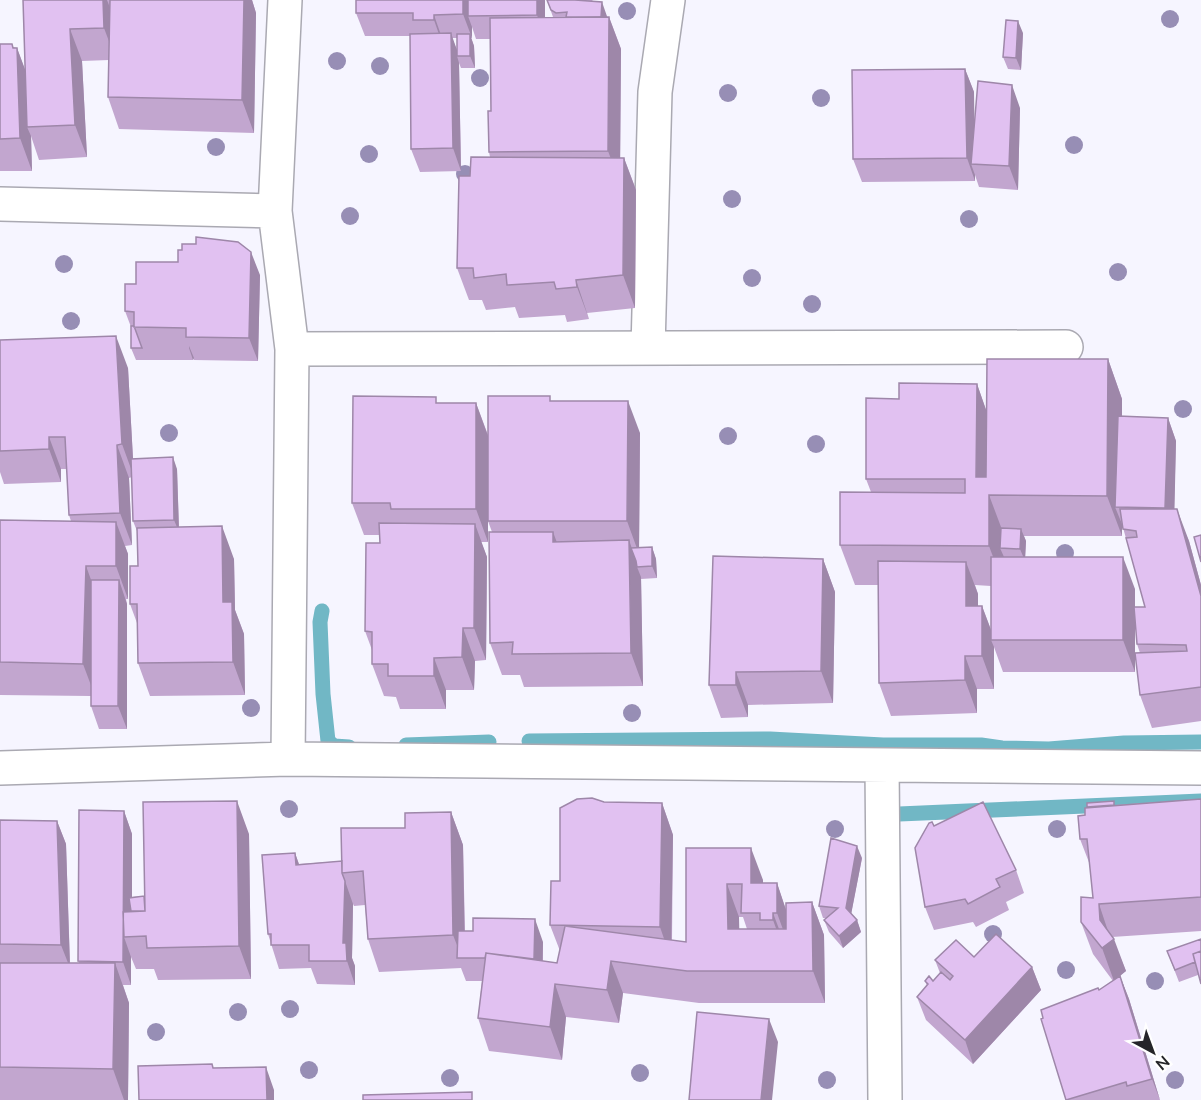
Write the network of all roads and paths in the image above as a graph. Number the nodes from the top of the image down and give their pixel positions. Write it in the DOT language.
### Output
graph roads {
  1 [pos="285,0"];
  2 [pos="668,0"];
  3 [pos="0,204"];
  4 [pos="275,211"];
  5 [pos="1066,347"];
  6 [pos="648,348"];
  7 [pos="292,349"];
  8 [pos="288,759"];
  9 [pos="882,765"];
  10 [pos="0,768"];
  11 [pos="1201,768"];
  12 [pos="885,1100"];
  1 -- 4 [label="street"];
  2 -- 6 [label="street"];
  3 -- 4 [label="street"];
  4 -- 7 [label="street"];
  5 -- 6 [label="street"];
  6 -- 7 [label="street"];
  7 -- 8 [label="street"];
  8 -- 9 [label="street"];
  8 -- 10 [label="street"];
  9 -- 11 [label="street"];
  9 -- 12 [label="street"];
}
